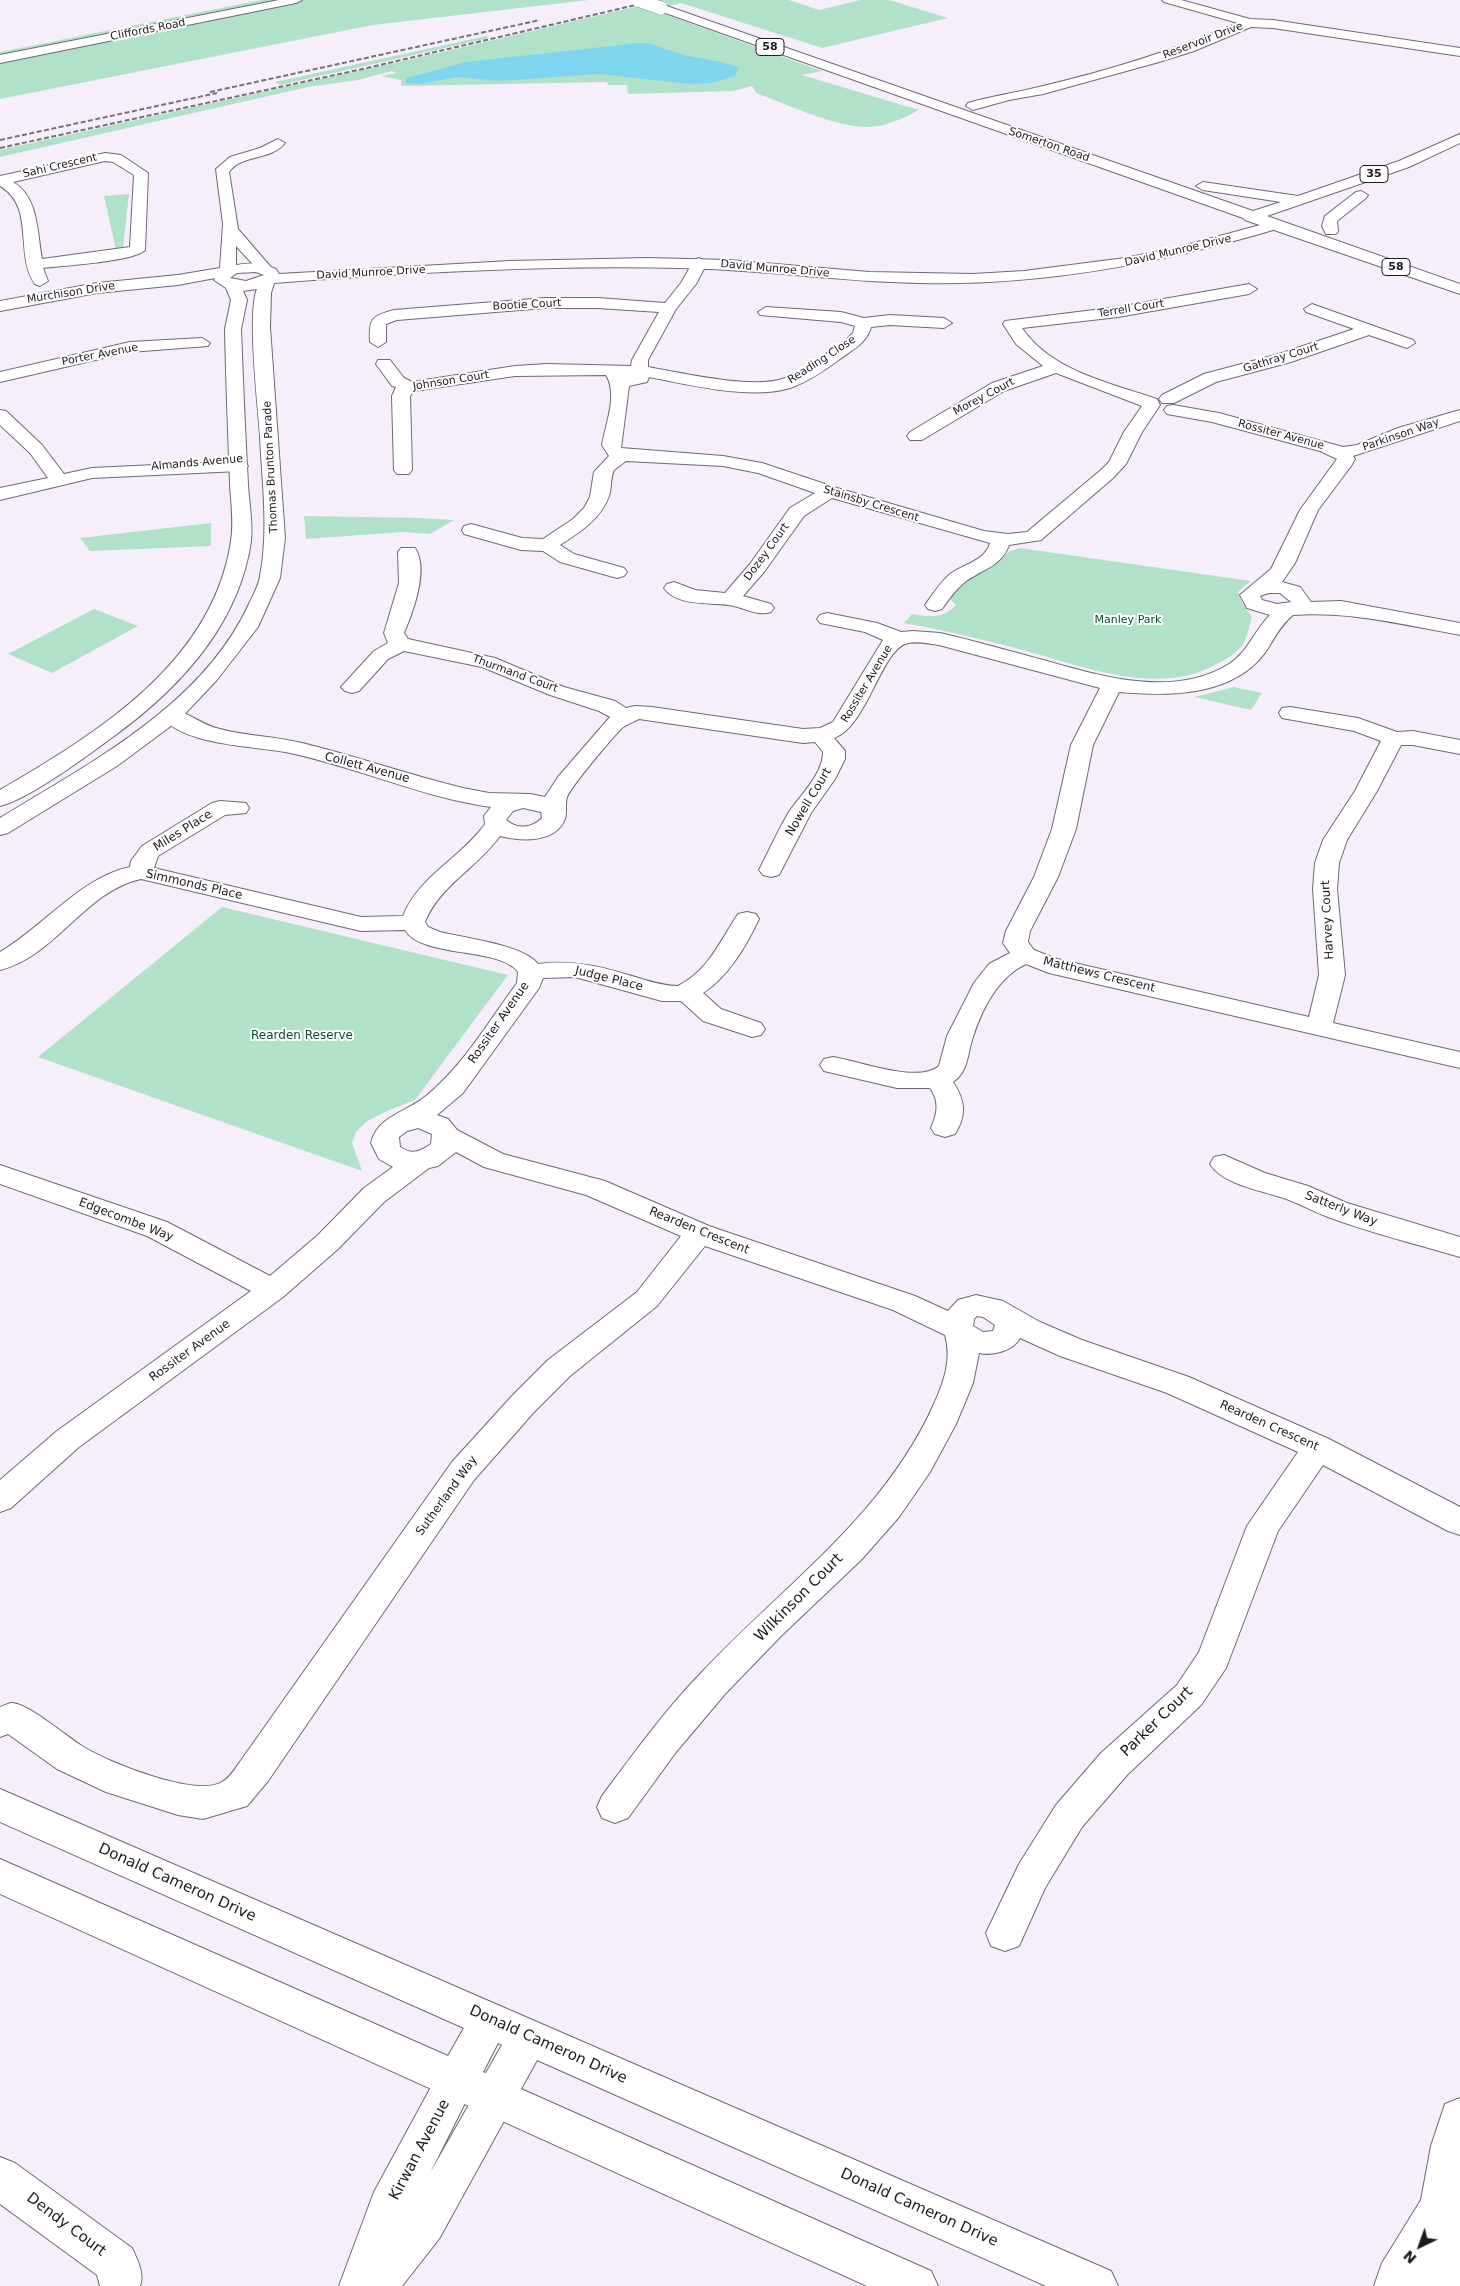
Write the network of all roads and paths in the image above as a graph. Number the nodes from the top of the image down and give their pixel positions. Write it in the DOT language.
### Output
graph roads {
  1 [pos="296,0"];
  2 [pos="638,0"];
  3 [pos="1168,0"];
  4 [pos="203,4"];
  5 [pos="664,5"];
  6 [pos="228,14"];
  7 [pos="1249,23"];
  8 [pos="1460,52"];
  9 [pos="0,58"];
  10 [pos="969,111"];
  11 [pos="1460,138"];
  12 [pos="278,143"];
  13 [pos="1446,145"];
  14 [pos="1460,147"];
  15 [pos="1,180"];
  16 [pos="1203,186"];
  17 [pos="1302,199"];
  18 [pos="1271,210"];
  19 [pos="1317,210"];
  20 [pos="1250,217"];
  21 [pos="1299,217"];
  22 [pos="1275,225"];
  23 [pos="231,230"];
  24 [pos="1331,231"];
  25 [pos="693,260"];
  26 [pos="35,264"];
  27 [pos="267,274"];
  28 [pos="1460,276"];
  29 [pos="229,278"];
  30 [pos="1250,289"];
  31 [pos="1460,289"];
  32 [pos="53,295"];
  33 [pos="672,303"];
  34 [pos="0,306"];
  35 [pos="1312,309"];
  36 [pos="766,312"];
  37 [pos="864,323"];
  38 [pos="944,323"];
  39 [pos="1012,324"];
  40 [pos="1371,330"];
  41 [pos="378,342"];
  42 [pos="1407,342"];
  43 [pos="202,343"];
  44 [pos="384,364"];
  45 [pos="1057,367"];
  46 [pos="629,375"];
  47 [pos="0,377"];
  48 [pos="410,387"];
  49 [pos="1167,404"];
  50 [pos="0,415"];
  51 [pos="1460,415"];
  52 [pos="916,436"];
  53 [pos="1341,453"];
  54 [pos="622,455"];
  55 [pos="271,460"];
  56 [pos="239,462"];
  57 [pos="403,470"];
  58 [pos="59,480"];
  59 [pos="830,492"];
  60 [pos="0,494"];
  61 [pos="471,530"];
  62 [pos="1001,540"];
  63 [pos="547,545"];
  64 [pos="408,552"];
  65 [pos="1287,562"];
  66 [pos="617,572"];
  67 [pos="674,588"];
  68 [pos="1258,596"];
  69 [pos="730,599"];
  70 [pos="1291,602"];
  71 [pos="935,606"];
  72 [pos="764,608"];
  73 [pos="827,619"];
  74 [pos="1460,628"];
  75 [pos="1265,635"];
  76 [pos="897,638"];
  77 [pos="401,644"];
  78 [pos="1112,685"];
  79 [pos="352,687"];
  80 [pos="138,706"];
  81 [pos="1290,713"];
  82 [pos="185,714"];
  83 [pos="625,716"];
  84 [pos="821,736"];
  85 [pos="1393,739"];
  86 [pos="1460,747"];
  87 [pos="566,782"];
  88 [pos="447,790"];
  89 [pos="0,799"];
  90 [pos="519,802"];
  91 [pos="238,808"];
  92 [pos="554,812"];
  93 [pos="496,823"];
  94 [pos="0,828"];
  95 [pos="531,833"];
  96 [pos="474,853"];
  97 [pos="771,870"];
  98 [pos="141,872"];
  99 [pos="747,919"];
  100 [pos="413,922"];
  101 [pos="1025,955"];
  102 [pos="0,963"];
  103 [pos="531,972"];
  104 [pos="686,992"];
  105 [pos="1319,1027"];
  106 [pos="752,1029"];
  107 [pos="1460,1060"];
  108 [pos="833,1065"];
  109 [pos="937,1079"];
  110 [pos="454,1087"];
  111 [pos="407,1121"];
  112 [pos="946,1128"];
  113 [pos="446,1132"];
  114 [pos="384,1147"];
  115 [pos="424,1160"];
  116 [pos="494,1161"];
  117 [pos="1224,1164"];
  118 [pos="0,1175"];
  119 [pos="374,1196"];
  120 [pos="699,1233"];
  121 [pos="1460,1247"];
  122 [pos="273,1290"];
  123 [pos="964,1323"];
  124 [pos="1001,1334"];
  125 [pos="961,1375"];
  126 [pos="1318,1448"];
  127 [pos="0,1499"];
  128 [pos="1460,1522"];
  129 [pos="0,1722"];
  130 [pos="0,1806"];
  131 [pos="615,1807"];
  132 [pos="0,1876"];
  133 [pos="1005,1933"];
  134 [pos="490,2019"];
  135 [pos="528,2036"];
  136 [pos="457,2079"];
  137 [pos="496,2096"];
  138 [pos="1460,2118"];
  139 [pos="0,2178"];
  140 [pos="1441,2206"];
  141 [pos="120,2280"];
  142 [pos="361,2286"];
  143 [pos="374,2286"];
  144 [pos="916,2286"];
  145 [pos="1096,2286"];
  146 [pos="1396,2286"];
  147 [pos="1440,2286"];
  1 -- 6 [label="street, Cliffords Road"];
  2 -- 5 [label="street, Somerton Road / 58, bridge"];
  3 -- 7 [label="street"];
  4 -- 6 [label="street"];
  5 -- 10 [label="street, Somerton Road / 58"];
  5 -- 10 [label="street, Somerton Road / 58"];
  6 -- 9 [label="street, Cliffords Road"];
  7 -- 8 [label="street, Reservoir Drive"];
  7 -- 10 [label="street, Reservoir Drive"];
  10 -- 16 [label="street, Somerton Road / 58"];
  10 -- 20 [label="street, Somerton Road / 58"];
  11 -- 13 [label="street, 35"];
  12 -- 23 [label="street"];
  13 -- 14 [label="street"];
  13 -- 17 [label="street, 35"];
  15 -- 26 [label="street"];
  15 -- 26 [label="street, Sahi Crescent"];
  16 -- 17 [label="street"];
  16 -- 18 [label="street, Somerton Road / 58"];
  17 -- 18 [label="street, 35"];
  18 -- 20 [label="street, 35"];
  18 -- 21 [label="street, Somerton Road / 58"];
  19 -- 24 [label="street, 35"];
  20 -- 22 [label="street, Somerton Road / 58"];
  20 -- 25 [label="street, David Munroe Drive"];
  21 -- 22 [label="street, David Munroe Drive"];
  21 -- 24 [label="street, Somerton Road / 58"];
  22 -- 25 [label="street, David Munroe Drive"];
  22 -- 31 [label="street, Somerton Road / 58"];
  23 -- 27 [label="street"];
  23 -- 29 [label="street"];
  24 -- 28 [label="street, Somerton Road / 58"];
  25 -- 27 [label="street, David Munroe Drive"];
  25 -- 33 [label="street"];
  26 -- 32 [label="street"];
  27 -- 29 [label="street, David Munroe Drive"];
  27 -- 55 [label="street, Thomas Brunton Parade"];
  29 -- 32 [label="street, Murchison Drive"];
  29 -- 56 [label="street"];
  30 -- 39 [label="street, Terrell Court"];
  32 -- 34 [label="street, Murchison Drive"];
  33 -- 41 [label="street, Bootie Court"];
  33 -- 46 [label="street"];
  35 -- 40 [label="street"];
  36 -- 37 [label="street, Reading Close"];
  37 -- 38 [label="street, Reading Close"];
  37 -- 46 [label="street, Reading Close"];
  39 -- 45 [label="street, Rossiter Avenue"];
  40 -- 42 [label="street"];
  40 -- 49 [label="street, Gathray Court"];
  43 -- 47 [label="street, Porter Avenue"];
  44 -- 48 [label="street"];
  45 -- 49 [label="street, Rossiter Avenue"];
  45 -- 52 [label="street, Morey Court"];
  46 -- 48 [label="street, Johnson Court"];
  46 -- 54 [label="street"];
  48 -- 57 [label="street, Johnson Court"];
  49 -- 53 [label="street, Rossiter Avenue"];
  49 -- 62 [label="street, Stainsby Crescent"];
  50 -- 58 [label="street"];
  51 -- 53 [label="street, Parkinson Way"];
  53 -- 65 [label="street, Rossiter Avenue"];
  54 -- 59 [label="street, Stainsby Crescent"];
  54 -- 63 [label="street"];
  55 -- 56 [label="street, Almands Avenue"];
  55 -- 82 [label="street, Thomas Brunton Parade"];
  56 -- 58 [label="street, Almands Avenue"];
  56 -- 80 [label="street"];
  58 -- 60 [label="street, Almands Avenue"];
  59 -- 62 [label="street, Stainsby Crescent"];
  59 -- 69 [label="street, Dozey Court"];
  61 -- 63 [label="street"];
  62 -- 71 [label="street"];
  63 -- 66 [label="street"];
  64 -- 77 [label="street"];
  65 -- 68 [label="street, Rossiter Avenue"];
  65 -- 70 [label="street, Rossiter Avenue"];
  67 -- 69 [label="street"];
  68 -- 70 [label="street"];
  68 -- 75 [label="street"];
  69 -- 72 [label="street"];
  70 -- 74 [label="street"];
  70 -- 75 [label="street, Rossiter Avenue"];
  73 -- 76 [label="street"];
  75 -- 78 [label="street, Rossiter Avenue"];
  76 -- 78 [label="street, Rossiter Avenue"];
  76 -- 84 [label="street, Rossiter Avenue"];
  77 -- 79 [label="street"];
  77 -- 83 [label="street, Thurmand Court"];
  78 -- 101 [label="street"];
  80 -- 82 [label="street, Collett Avenue"];
  80 -- 89 [label="street"];
  81 -- 85 [label="street"];
  82 -- 88 [label="street, Collett Avenue"];
  82 -- 94 [label="street"];
  83 -- 84 [label="street, Rossiter Avenue"];
  83 -- 87 [label="street"];
  84 -- 97 [label="street, Nowell Court"];
  85 -- 86 [label="street"];
  85 -- 105 [label="street, Harvey Court"];
  87 -- 90 [label="street"];
  87 -- 92 [label="street"];
  88 -- 90 [label="street, Collett Avenue"];
  88 -- 93 [label="street, Collett Avenue"];
  90 -- 92 [label="street, Collett Avenue"];
  90 -- 93 [label="street"];
  91 -- 98 [label="street, Miles Place"];
  92 -- 95 [label="street"];
  93 -- 95 [label="street, Collett Avenue"];
  93 -- 96 [label="street"];
  95 -- 96 [label="street"];
  96 -- 100 [label="street"];
  98 -- 100 [label="street, Simmonds Place"];
  98 -- 102 [label="street, Simmonds Place"];
  99 -- 104 [label="street"];
  100 -- 103 [label="street, Rossiter Avenue"];
  101 -- 105 [label="street, Matthews Crescent"];
  101 -- 109 [label="street"];
  103 -- 104 [label="street, Judge Place"];
  103 -- 110 [label="street, Rossiter Avenue"];
  104 -- 106 [label="street"];
  105 -- 107 [label="street, Matthews Crescent"];
  108 -- 109 [label="street"];
  109 -- 112 [label="street"];
  110 -- 111 [label="street, Rossiter Avenue"];
  110 -- 113 [label="street, Rossiter Avenue"];
  111 -- 113 [label="street"];
  111 -- 114 [label="street"];
  113 -- 115 [label="street"];
  113 -- 116 [label="street, Rearden Crescent"];
  114 -- 115 [label="street"];
  114 -- 119 [label="street, Rossiter Avenue"];
  115 -- 116 [label="street, Rearden Crescent"];
  115 -- 119 [label="street, Rossiter Avenue"];
  116 -- 120 [label="street, Rearden Crescent"];
  117 -- 121 [label="street, Satterly Way"];
  118 -- 122 [label="street, Edgecombe Way"];
  119 -- 122 [label="street, Rossiter Avenue"];
  120 -- 123 [label="street, Rearden Crescent"];
  120 -- 129 [label="street, Sutherland Way"];
  122 -- 127 [label="street, Rossiter Avenue"];
  123 -- 124 [label="street, Rearden Crescent"];
  123 -- 125 [label="street, Wilkinson Court"];
  124 -- 125 [label="street, Wilkinson Court"];
  124 -- 126 [label="street, Rearden Crescent"];
  125 -- 131 [label="street, Wilkinson Court"];
  126 -- 128 [label="street, Rearden Crescent"];
  126 -- 133 [label="street, Parker Court"];
  130 -- 134 [label="street, Donald Cameron Drive"];
  132 -- 136 [label="street"];
  134 -- 135 [label="street, Donald Cameron Drive"];
  134 -- 136 [label="street, Kirwan Avenue"];
  135 -- 137 [label="street"];
  135 -- 145 [label="street, Donald Cameron Drive"];
  136 -- 137 [label="street"];
  136 -- 142 [label="street, Kirwan Avenue"];
  137 -- 143 [label="street"];
  137 -- 144 [label="street"];
  138 -- 140 [label="street"];
  139 -- 141 [label="street, Dendy Court"];
  140 -- 146 [label="street"];
  140 -- 147 [label="street"];
}
